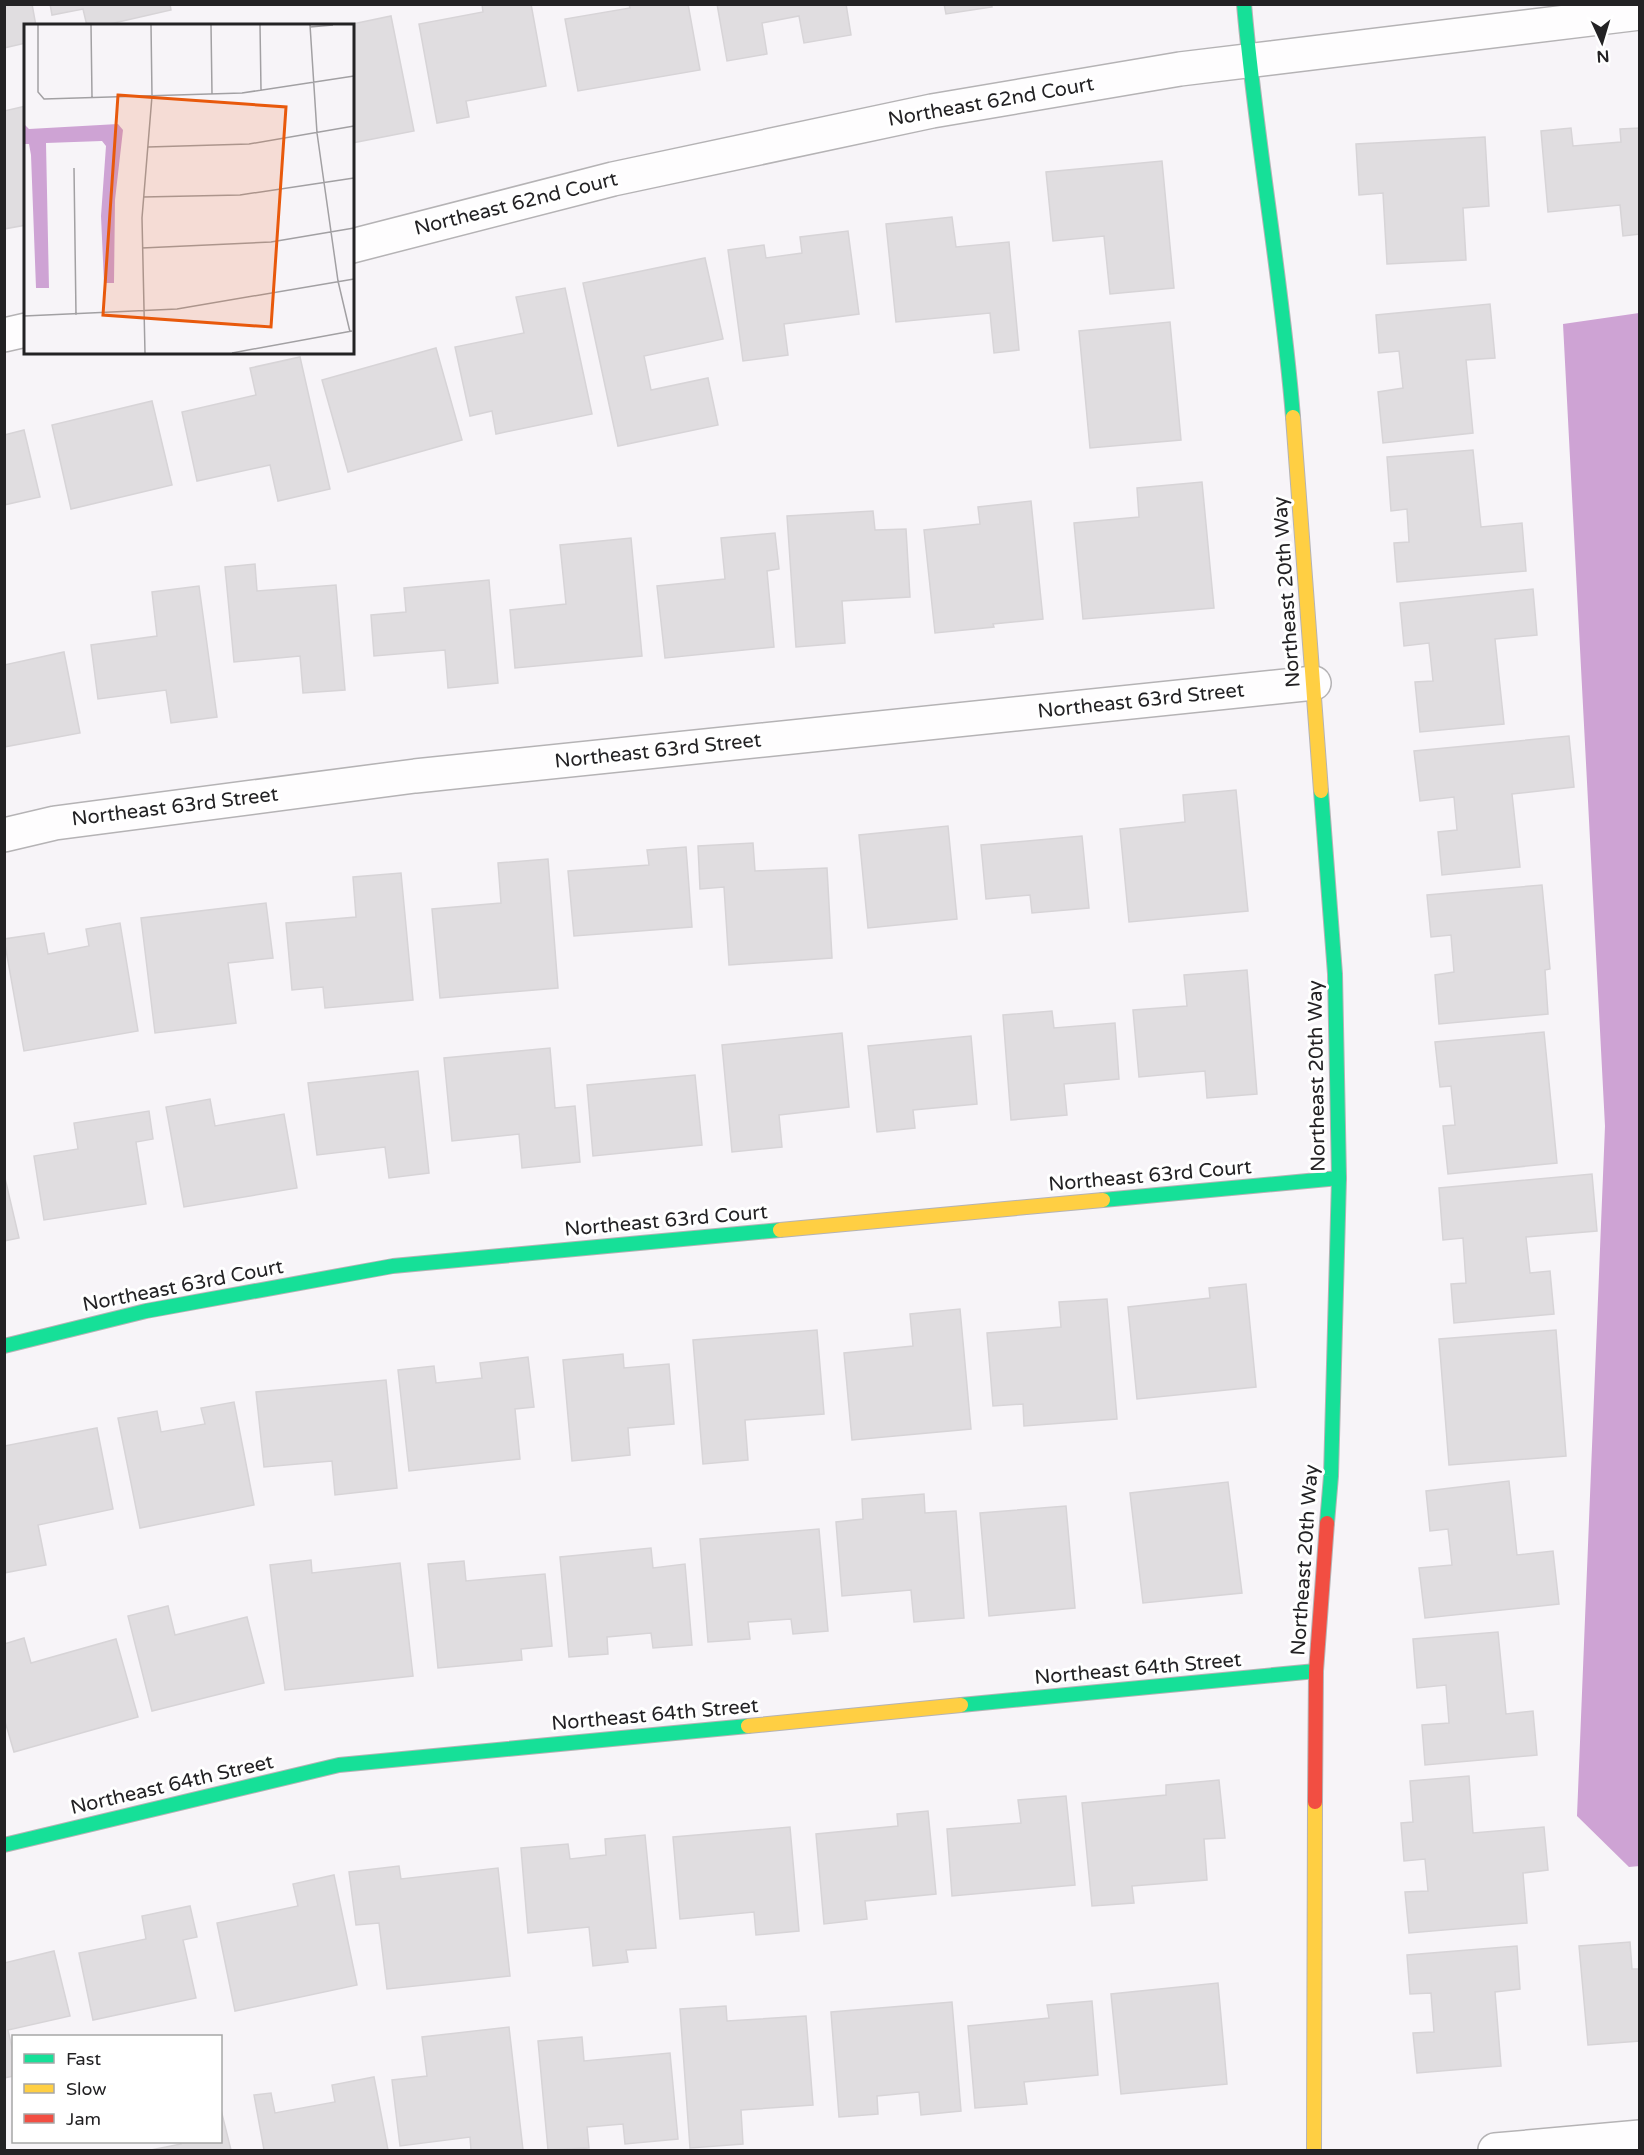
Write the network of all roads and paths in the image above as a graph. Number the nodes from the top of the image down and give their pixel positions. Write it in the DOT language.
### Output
graph roads {
  1 [pos="1244,4"];
  2 [pos="1640,13"];
  3 [pos="1249,60"];
  4 [pos="354,245"];
  5 [pos="24,330"];
  6 [pos="4,335"];
  7 [pos="1314,683"];
  8 [pos="4,835"];
  9 [pos="1338,1178"];
  10 [pos="4,1346"];
  11 [pos="1316,1671"];
  12 [pos="4,1845"];
  13 [pos="1640,2137"];
  14 [pos="1314,2151"];
  15 [pos="1495,2151"];
  1 -- 3 [label="street, Northeast 20th Way"];
  2 -- 3 [label="street, Northeast 62nd Court"];
  3 -- 4 [label="street, Northeast 62nd Court"];
  3 -- 7 [label="street, Northeast 20th Way"];
  5 -- 6 [label="street"];
  7 -- 8 [label="street, Northeast 63rd Street"];
  7 -- 9 [label="street, Northeast 20th Way"];
  9 -- 10 [label="street, Northeast 63rd Court"];
  9 -- 11 [label="street, Northeast 20th Way"];
  11 -- 12 [label="street, Northeast 64th Street"];
  11 -- 14 [label="street, Northeast 20th Way"];
  13 -- 15 [label="street"];
}
